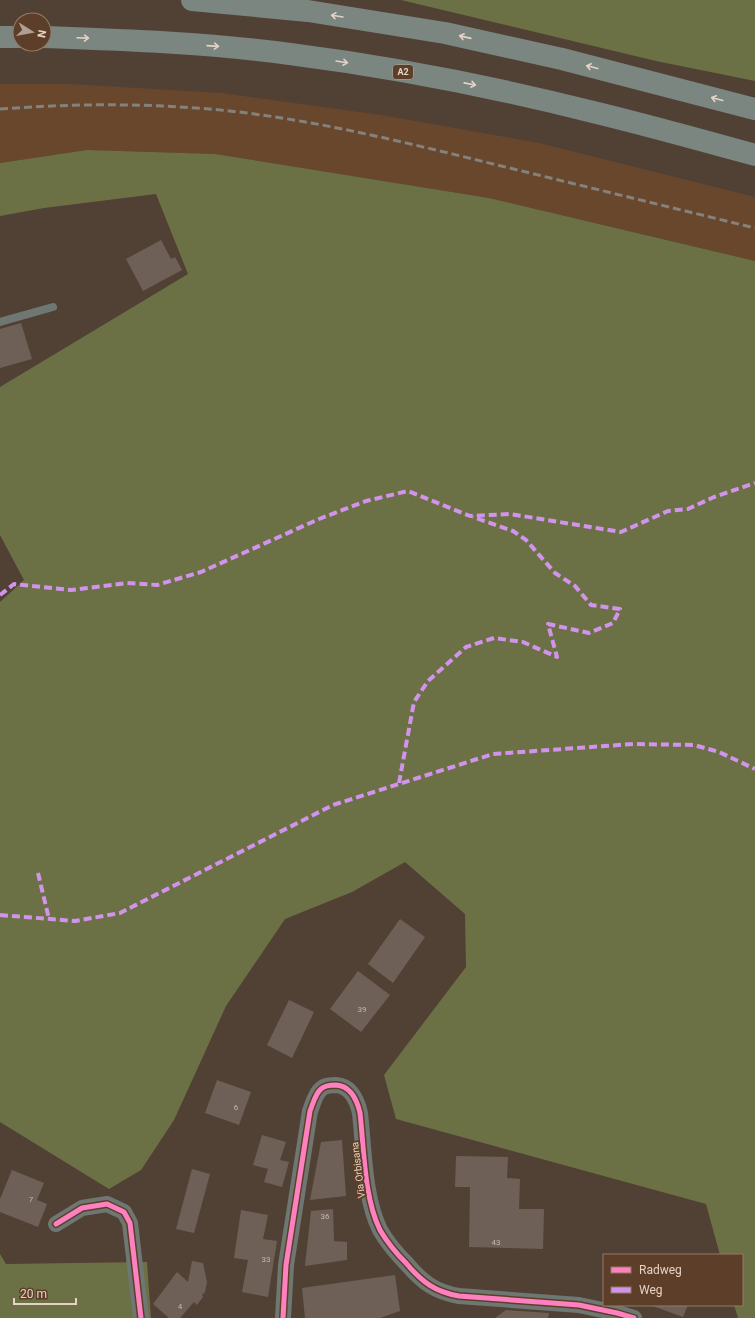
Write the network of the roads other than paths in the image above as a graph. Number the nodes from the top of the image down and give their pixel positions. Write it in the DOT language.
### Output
graph roads {
  1 [pos="192,0"];
  2 [pos="0,37"];
  3 [pos="12,37"];
  4 [pos="52,37"];
  5 [pos="755,109"];
  6 [pos="755,155"];
  7 [pos="53,307"];
  8 [pos="0,322"];
  9 [pos="56,1224"];
  10 [pos="141,1318"];
  11 [pos="283,1318"];
  12 [pos="634,1318"];
  5 -- 1 [label="highway, one-way"];
  2 -- 3 [label="highway"];
  4 -- 6 [label="highway, A2, one-way"];
  7 -- 8 [label="lane"];
  9 -- 10 [label="street"];
  11 -- 12 [label="street, Via Orbisana"];
}
